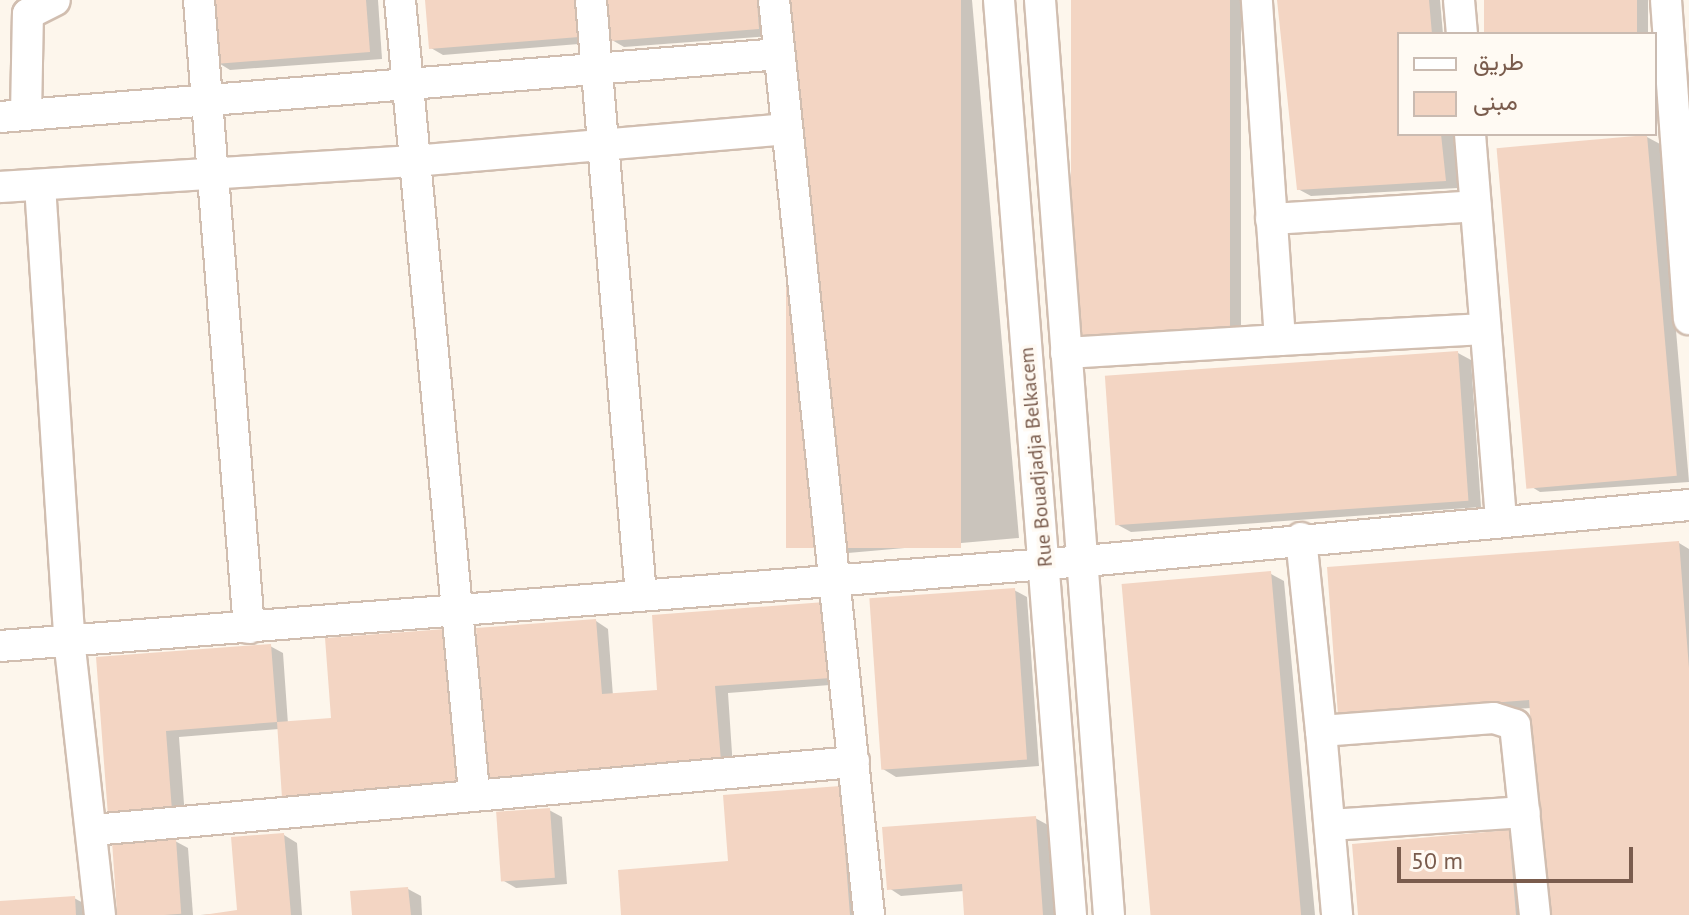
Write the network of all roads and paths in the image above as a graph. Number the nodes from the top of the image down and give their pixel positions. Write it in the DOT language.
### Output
graph roads {
  1 [pos="55,0"];
  2 [pos="199,0"];
  3 [pos="400,0"];
  4 [pos="591,0"];
  5 [pos="774,0"];
  6 [pos="999,0"];
  7 [pos="1040,0"];
  8 [pos="1257,0"];
  9 [pos="1459,0"];
  10 [pos="1666,0"];
  11 [pos="1462,32"];
  12 [pos="779,54"];
  13 [pos="1680,64"];
  14 [pos="596,68"];
  15 [pos="407,84"];
  16 [pos="206,100"];
  17 [pos="1665,101"];
  18 [pos="13,116"];
  19 [pos="785,129"];
  20 [pos="1470,136"];
  21 [pos="601,143"];
  22 [pos="414,161"];
  23 [pos="211,173"];
  24 [pos="40,185"];
  25 [pos="0,187"];
  26 [pos="1476,206"];
  27 [pos="1271,219"];
  28 [pos="1689,319"];
  29 [pos="1485,329"];
  30 [pos="1280,340"];
  31 [pos="1066,353"];
  32 [pos="1689,505"];
  33 [pos="1501,522"];
  34 [pos="1301,538"];
  35 [pos="1085,561"];
  36 [pos="1044,564"];
  37 [pos="832,580"];
  38 [pos="641,595"];
  39 [pos="455,609"];
  40 [pos="249,628"];
  41 [pos="69,639"];
  42 [pos="0,646"];
  43 [pos="1321,731"];
  44 [pos="854,762"];
  45 [pos="474,792"];
  46 [pos="1525,812"];
  47 [pos="1330,825"];
  48 [pos="93,830"];
  49 [pos="100,915"];
  50 [pos="869,915"];
  51 [pos="1071,915"];
  52 [pos="1109,915"];
  53 [pos="1337,915"];
  54 [pos="1535,915"];
  1 -- 18 [label="street"];
  2 -- 16 [label="street"];
  3 -- 15 [label="street"];
  4 -- 14 [label="street"];
  5 -- 12 [label="street"];
  6 -- 36 [label="street, Rue Bouadjadja Belkacem"];
  7 -- 31 [label="street, Rue Bouadjadja Belkacem"];
  8 -- 27 [label="street"];
  9 -- 11 [label="street"];
  10 -- 13 [label="street"];
  12 -- 14 [label="street"];
  12 -- 19 [label="street"];
  13 -- 17 [label="street"];
  14 -- 15 [label="street"];
  14 -- 21 [label="street"];
  15 -- 16 [label="street"];
  15 -- 22 [label="street"];
  16 -- 18 [label="street"];
  16 -- 23 [label="street"];
  17 -- 28 [label="street"];
  19 -- 21 [label="street"];
  19 -- 37 [label="street"];
  20 -- 26 [label="street"];
  21 -- 22 [label="street"];
  21 -- 38 [label="street"];
  22 -- 23 [label="street"];
  22 -- 39 [label="street"];
  23 -- 24 [label="street"];
  23 -- 40 [label="street"];
  24 -- 25 [label="street"];
  24 -- 41 [label="street"];
  26 -- 27 [label="street"];
  26 -- 29 [label="street"];
  27 -- 30 [label="street"];
  29 -- 30 [label="street"];
  29 -- 33 [label="street"];
  30 -- 31 [label="street"];
  31 -- 35 [label="street, Rue Bouadjadja Belkacem"];
  32 -- 33 [label="street"];
  33 -- 34 [label="street"];
  34 -- 35 [label="street"];
  34 -- 43 [label="street"];
  35 -- 36 [label="street"];
  35 -- 52 [label="street, Rue Bouadjadja Belkacem"];
  36 -- 37 [label="street"];
  36 -- 51 [label="street, Rue Bouadjadja Belkacem"];
  37 -- 38 [label="street"];
  37 -- 44 [label="street"];
  38 -- 39 [label="street"];
  39 -- 40 [label="street"];
  39 -- 45 [label="street"];
  40 -- 41 [label="street"];
  41 -- 42 [label="street"];
  41 -- 48 [label="street"];
  43 -- 46 [label="street"];
  43 -- 47 [label="street"];
  44 -- 45 [label="street"];
  44 -- 50 [label="street"];
  45 -- 48 [label="street"];
  46 -- 47 [label="street"];
  46 -- 54 [label="street"];
  47 -- 53 [label="street"];
  48 -- 49 [label="street"];
}
